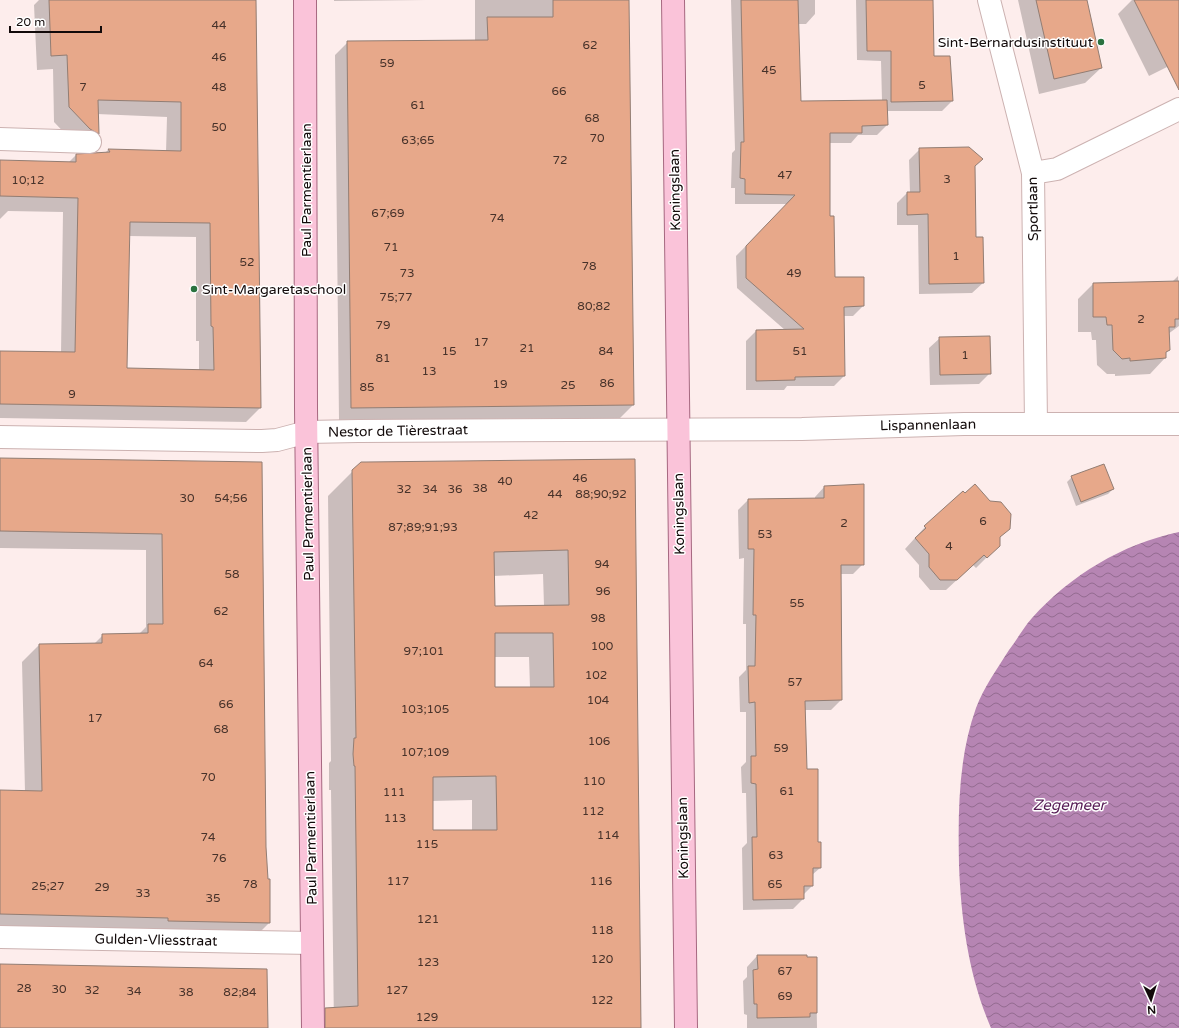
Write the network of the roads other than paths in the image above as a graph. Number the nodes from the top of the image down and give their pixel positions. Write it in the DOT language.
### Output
graph roads {
  1 [pos="305,0"];
  2 [pos="673,0"];
  3 [pos="989,0"];
  4 [pos="1179,109"];
  5 [pos="0,139"];
  6 [pos="90,142"];
  7 [pos="1033,173"];
  8 [pos="1036,424"];
  9 [pos="1179,424"];
  10 [pos="678,430"];
  11 [pos="307,432"];
  12 [pos="0,437"];
  13 [pos="0,937"];
  14 [pos="312,944"];
  15 [pos="313,1028"];
  16 [pos="686,1028"];
  1 -- 11 [label="main road, Paul Parmentierlaan"];
  2 -- 10 [label="main road, Koningslaan"];
  3 -- 7 [label="street, Sportlaan"];
  4 -- 7 [label="street"];
  5 -- 6 [label="street"];
  7 -- 8 [label="street, Sportlaan"];
  8 -- 9 [label="street, Lispannenlaan"];
  8 -- 10 [label="street, Lispannenlaan"];
  10 -- 11 [label="street, Nestor de Tièrestraat"];
  10 -- 16 [label="main road, Koningslaan"];
  11 -- 12 [label="street, Nestor de Tièrestraat"];
  11 -- 14 [label="main road, Paul Parmentierlaan"];
  13 -- 14 [label="street, Gulden-Vliesstraat"];
  14 -- 15 [label="main road, Paul Parmentierlaan"];
}
